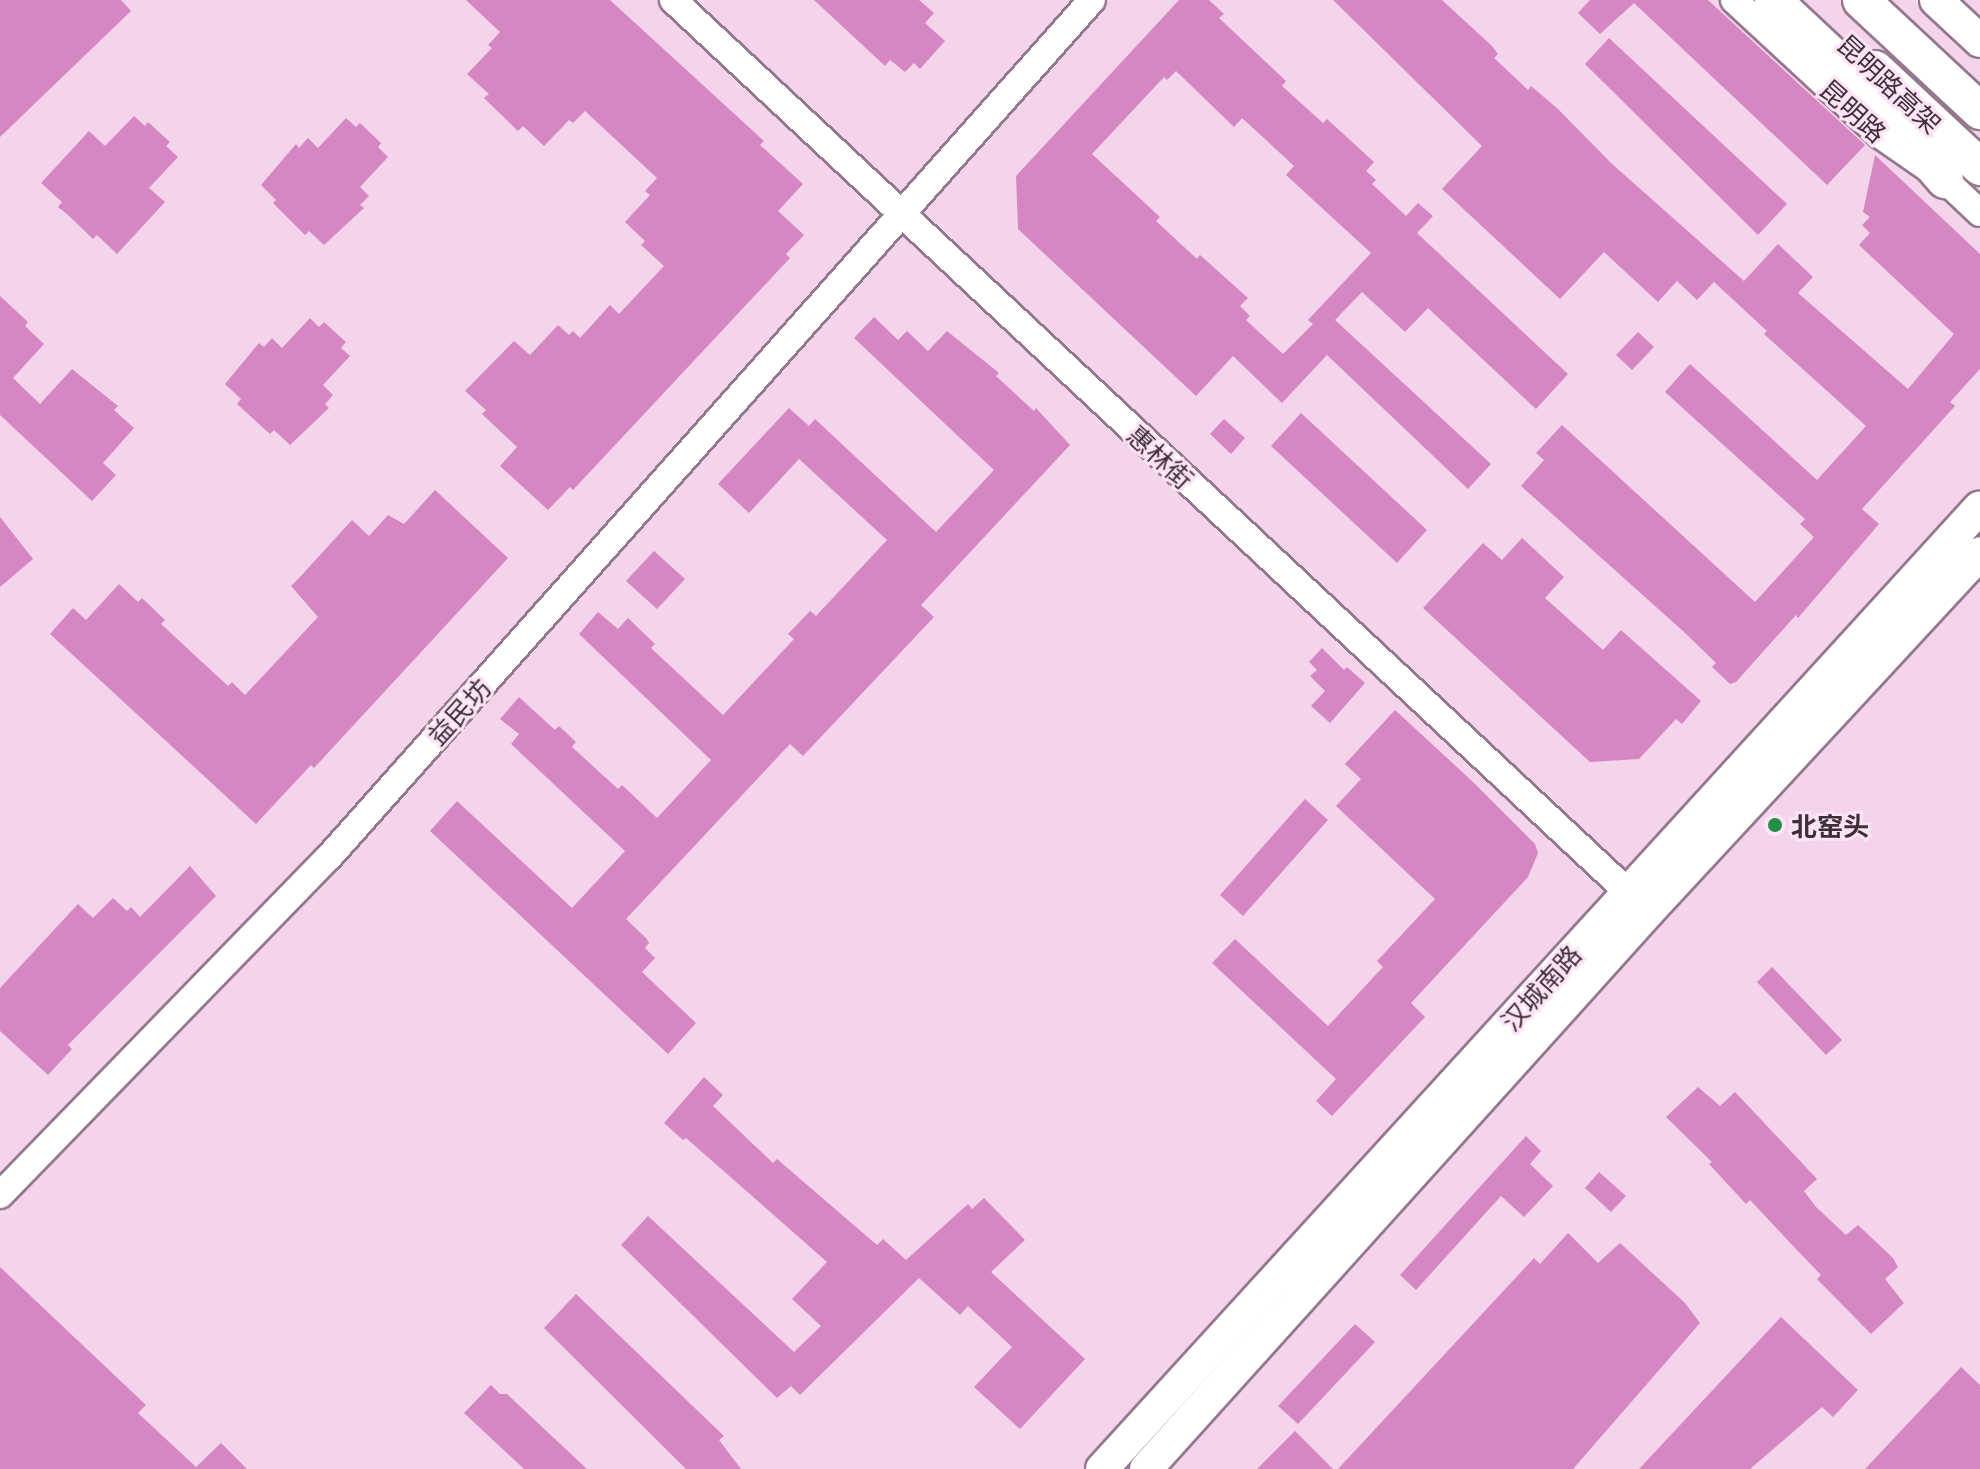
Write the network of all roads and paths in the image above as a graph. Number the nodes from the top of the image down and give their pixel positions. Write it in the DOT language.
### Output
graph roads {
  1 [pos="673,0"];
  2 [pos="1092,0"];
  3 [pos="1734,0"];
  4 [pos="1773,0"];
  5 [pos="1801,0"];
  6 [pos="1861,0"];
  7 [pos="1936,0"];
  8 [pos="1980,41"];
  9 [pos="1980,111"];
  10 [pos="1980,167"];
  11 [pos="1945,180"];
  12 [pos="901,212"];
  13 [pos="1980,213"];
  14 [pos="1980,507"];
  15 [pos="1980,553"];
  16 [pos="1638,901"];
  17 [pos="0,1195"];
  18 [pos="1102,1469"];
  19 [pos="1146,1469"];
  1 -- 12 [label="street, 惠林街"];
  2 -- 12 [label="street, 益民坊"];
  3 -- 11 [label="street, 昆明路"];
  4 -- 11 [label="highway"];
  5 -- 10 [label="highway, 昆明路高架"];
  6 -- 9 [label="highway, 昆明路高架"];
  7 -- 8 [label="main road"];
  11 -- 13 [label="street, 昆明路"];
  12 -- 16 [label="street, 惠林街"];
  12 -- 17 [label="street, 益民坊"];
  14 -- 16 [label="main road, 汉城南路"];
  15 -- 16 [label="main road, 汉城南路"];
  16 -- 18 [label="main road, 汉城南路"];
  16 -- 19 [label="main road, 汉城南路"];
}
